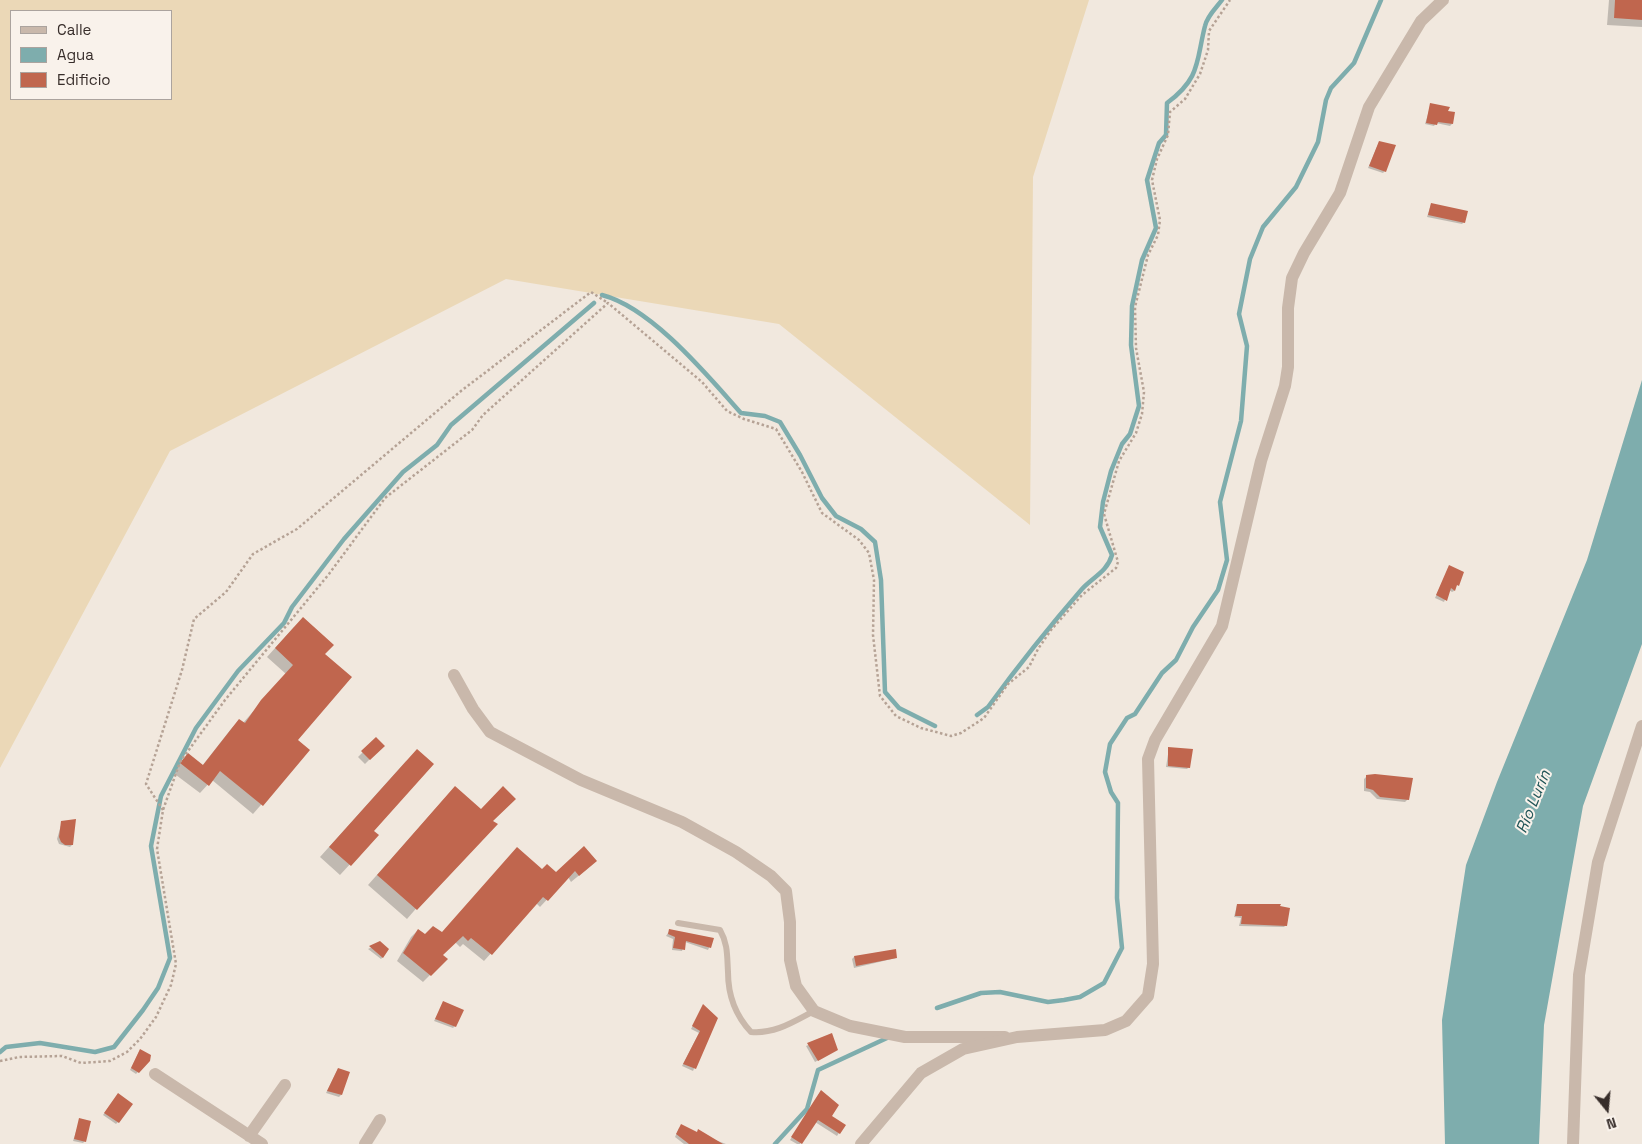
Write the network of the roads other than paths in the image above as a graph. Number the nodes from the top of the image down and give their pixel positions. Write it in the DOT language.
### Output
graph roads {
  1 [pos="1443,0"];
  2 [pos="454,675"];
  3 [pos="1642,726"];
  4 [pos="678,923"];
  5 [pos="814,1012"];
  6 [pos="1017,1037"];
  7 [pos="155,1074"];
  8 [pos="285,1085"];
  9 [pos="380,1120"];
  10 [pos="249,1136"];
  11 [pos="262,1144"];
  12 [pos="365,1144"];
  13 [pos="861,1144"];
  14 [pos="1573,1144"];
  1 -- 6 [label="street"];
  2 -- 5 [label="street"];
  3 -- 14 [label="street"];
  4 -- 5 [label="lane"];
  5 -- 6 [label="street"];
  6 -- 13 [label="street"];
  7 -- 10 [label="street"];
  8 -- 10 [label="street"];
  9 -- 12 [label="street"];
  10 -- 11 [label="street"];
}
